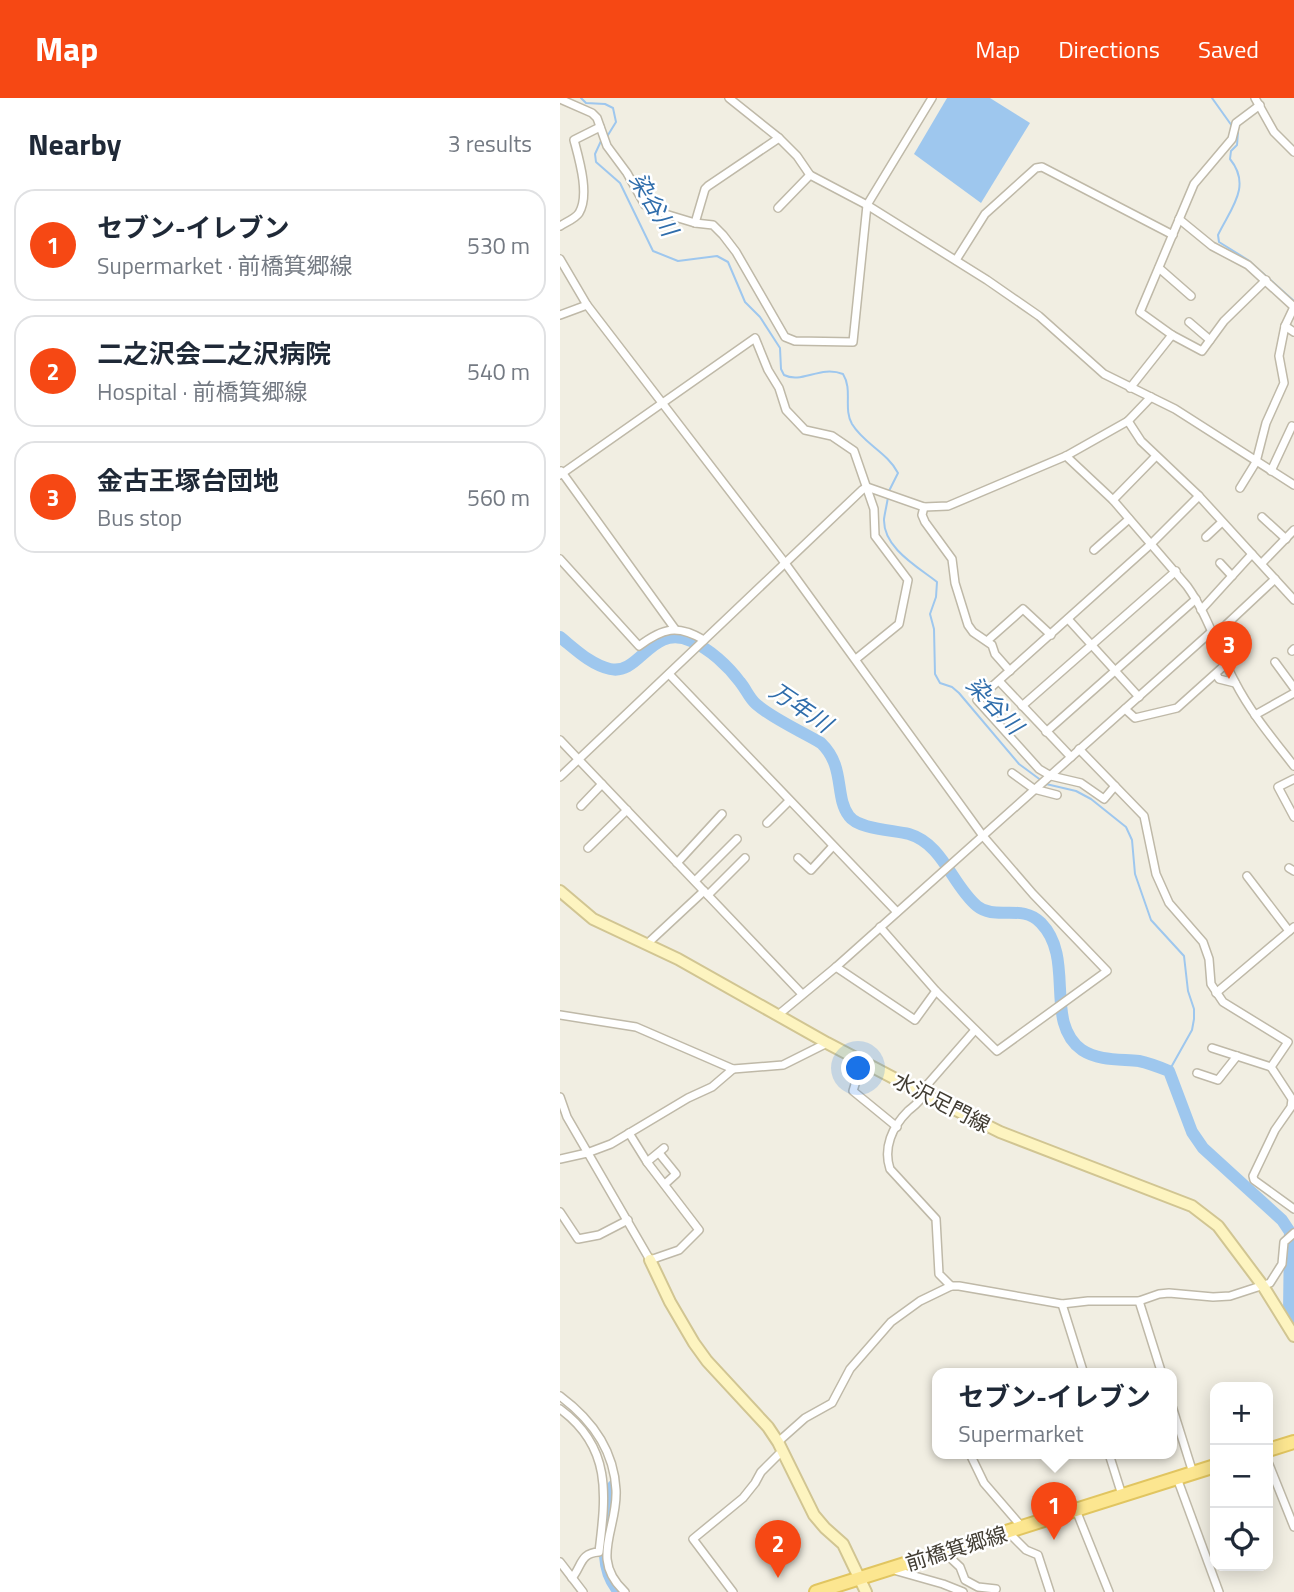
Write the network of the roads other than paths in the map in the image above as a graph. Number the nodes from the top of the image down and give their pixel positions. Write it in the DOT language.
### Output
graph roads {
  1 [pos="932,98"];
  2 [pos="560,99"];
  3 [pos="731,99"];
  4 [pos="1257,102"];
  5 [pos="600,127"];
  6 [pos="779,138"];
  7 [pos="1294,152"];
  8 [pos="810,175"];
  9 [pos="867,205"];
  10 [pos="778,208"];
  11 [pos="1179,219"];
  12 [pos="695,223"];
  13 [pos="560,226"];
  14 [pos="1173,235"];
  15 [pos="560,259"];
  16 [pos="956,260"];
  17 [pos="1159,268"];
  18 [pos="1266,280"];
  19 [pos="1191,296"];
  20 [pos="587,305"];
  21 [pos="1294,307"];
  22 [pos="560,315"];
  23 [pos="1189,322"];
  24 [pos="1285,326"];
  25 [pos="1294,332"];
  26 [pos="1172,335"];
  27 [pos="1210,340"];
  28 [pos="1130,388"];
  29 [pos="1151,397"];
  30 [pos="663,403"];
  31 [pos="1128,421"];
  32 [pos="1292,426"];
  33 [pos="1066,456"];
  34 [pos="1156,456"];
  35 [pos="1256,462"];
  36 [pos="1270,471"];
  37 [pos="561,473"];
  38 [pos="1294,485"];
  39 [pos="867,487"];
  40 [pos="1240,488"];
  41 [pos="1199,496"];
  42 [pos="1113,500"];
  43 [pos="924,507"];
  44 [pos="1262,517"];
  45 [pos="1129,519"];
  46 [pos="1222,522"];
  47 [pos="1294,530"];
  48 [pos="1206,537"];
  49 [pos="1286,539"];
  50 [pos="1152,544"];
  51 [pos="1094,550"];
  52 [pos="1252,554"];
  53 [pos="560,559"];
  54 [pos="785,563"];
  55 [pos="1220,563"];
  56 [pos="1262,563"];
  57 [pos="1176,571"];
  58 [pos="1232,576"];
  59 [pos="1275,579"];
  60 [pos="1196,599"];
  61 [pos="1294,600"];
  62 [pos="1201,610"];
  63 [pos="1068,619"];
  64 [pos="675,629"];
  65 [pos="1051,635"];
  66 [pos="1212,635"];
  67 [pos="704,640"];
  68 [pos="987,641"];
  69 [pos="1093,646"];
  70 [pos="856,659"];
  71 [pos="1275,662"];
  72 [pos="1226,664"];
  73 [pos="1010,671"];
  74 [pos="1115,671"];
  75 [pos="669,674"];
  76 [pos="1216,674"];
  77 [pos="999,681"];
  78 [pos="1236,683"];
  79 [pos="1294,690"];
  80 [pos="1139,697"];
  81 [pos="1022,706"];
  82 [pos="1125,709"];
  83 [pos="1255,715"];
  84 [pos="1046,732"];
  85 [pos="560,740"];
  86 [pos="1079,749"];
  87 [pos="1071,757"];
  88 [pos="579,759"];
  89 [pos="1294,766"];
  90 [pos="1012,773"];
  91 [pos="560,777"];
  92 [pos="1294,779"];
  93 [pos="1042,782"];
  94 [pos="602,784"];
  95 [pos="1115,786"];
  96 [pos="1057,795"];
  97 [pos="789,801"];
  98 [pos="581,806"];
  99 [pos="627,810"];
  100 [pos="722,814"];
  101 [pos="1294,817"];
  102 [pos="766,823"];
  103 [pos="983,836"];
  104 [pos="737,839"];
  105 [pos="833,846"];
  106 [pos="588,848"];
  107 [pos="745,858"];
  108 [pos="798,858"];
  109 [pos="677,863"];
  110 [pos="1247,876"];
  111 [pos="695,881"];
  112 [pos="560,891"];
  113 [pos="706,893"];
  114 [pos="897,912"];
  115 [pos="880,927"];
  116 [pos="1292,929"];
  117 [pos="647,944"];
  118 [pos="836,967"];
  119 [pos="936,991"];
  120 [pos="1216,993"];
  121 [pos="802,994"];
  122 [pos="560,1015"];
  123 [pos="778,1015"];
  124 [pos="975,1030"];
  125 [pos="827,1043"];
  126 [pos="1291,1044"];
  127 [pos="1212,1048"];
  128 [pos="1237,1056"];
  129 [pos="862,1060"];
  130 [pos="1271,1067"];
  131 [pos="733,1069"];
  132 [pos="1197,1073"];
  133 [pos="922,1093"];
  134 [pos="560,1097"];
  135 [pos="897,1128"];
  136 [pos="629,1133"];
  137 [pos="587,1153"];
  138 [pos="560,1158"];
  139 [pos="647,1162"];
  140 [pos="665,1184"];
  141 [pos="1294,1209"];
  142 [pos="560,1212"];
  143 [pos="628,1220"];
  144 [pos="1294,1233"];
  145 [pos="650,1260"];
  146 [pos="951,1286"];
  147 [pos="1263,1286"];
  148 [pos="1139,1301"];
  149 [pos="1062,1304"];
  150 [pos="1294,1336"];
  151 [pos="1082,1368"];
  152 [pos="1160,1368"];
  153 [pos="560,1396"];
  154 [pos="560,1409"];
  155 [pos="1177,1422"];
  156 [pos="1294,1442"];
  157 [pos="780,1447"];
  158 [pos="1273,1448"];
  159 [pos="972,1459"];
  160 [pos="1111,1459"];
  161 [pos="1210,1468"];
  162 [pos="1193,1473"];
  163 [pos="1273,1474"];
  164 [pos="1177,1478"];
  165 [pos="1122,1495"];
  166 [pos="1076,1510"];
  167 [pos="1022,1527"];
  168 [pos="1294,1527"];
  169 [pos="1008,1532"];
  170 [pos="944,1552"];
  171 [pos="560,1562"];
  172 [pos="893,1568"];
  173 [pos="572,1578"];
  174 [pos="860,1578"];
  175 [pos="976,1589"];
  176 [pos="996,1589"];
  177 [pos="583,1592"];
  178 [pos="625,1592"];
  179 [pos="733,1592"];
  180 [pos="816,1592"];
  181 [pos="866,1592"];
  182 [pos="963,1592"];
  183 [pos="1050,1592"];
  184 [pos="1108,1592"];
  185 [pos="1219,1592"];
  1 -- 9 [label="street"];
  2 -- 5 [label="street"];
  3 -- 6 [label="street"];
  4 -- 7 [label="street"];
  4 -- 11 [label="street"];
  5 -- 12 [label="street"];
  5 -- 13 [label="street"];
  6 -- 8 [label="street"];
  6 -- 12 [label="street"];
  8 -- 9 [label="street"];
  8 -- 10 [label="street"];
  9 -- 12 [label="street"];
  9 -- 16 [label="street"];
  11 -- 14 [label="street"];
  11 -- 18 [label="street"];
  14 -- 16 [label="street"];
  14 -- 17 [label="street"];
  15 -- 20 [label="street"];
  16 -- 28 [label="street"];
  17 -- 19 [label="street"];
  17 -- 26 [label="street"];
  18 -- 21 [label="street"];
  18 -- 27 [label="street"];
  20 -- 22 [label="street"];
  20 -- 30 [label="street"];
  21 -- 24 [label="street"];
  23 -- 27 [label="street"];
  24 -- 25 [label="street"];
  24 -- 35 [label="street"];
  26 -- 27 [label="street"];
  26 -- 28 [label="street"];
  28 -- 29 [label="street"];
  29 -- 31 [label="street"];
  29 -- 35 [label="street"];
  30 -- 37 [label="street"];
  30 -- 39 [label="street"];
  30 -- 54 [label="street"];
  31 -- 33 [label="street"];
  31 -- 34 [label="street"];
  32 -- 36 [label="street"];
  33 -- 42 [label="street"];
  33 -- 43 [label="street"];
  34 -- 41 [label="street"];
  34 -- 42 [label="street"];
  35 -- 36 [label="street"];
  35 -- 40 [label="street"];
  36 -- 38 [label="street"];
  37 -- 64 [label="street"];
  39 -- 43 [label="street"];
  39 -- 54 [label="street"];
  39 -- 70 [label="street"];
  41 -- 46 [label="street"];
  41 -- 50 [label="street"];
  42 -- 45 [label="street"];
  43 -- 68 [label="street"];
  44 -- 49 [label="street"];
  45 -- 50 [label="street"];
  45 -- 51 [label="street"];
  46 -- 48 [label="street"];
  46 -- 52 [label="street"];
  47 -- 49 [label="street"];
  49 -- 56 [label="street"];
  50 -- 57 [label="street"];
  50 -- 63 [label="street"];
  52 -- 56 [label="street"];
  52 -- 58 [label="street"];
  53 -- 64 [label="street"];
  54 -- 67 [label="street"];
  54 -- 70 [label="street"];
  55 -- 58 [label="street"];
  56 -- 59 [label="street"];
  57 -- 60 [label="street"];
  57 -- 69 [label="street"];
  58 -- 62 [label="street"];
  59 -- 61 [label="street"];
  59 -- 66 [label="street"];
  60 -- 62 [label="street"];
  60 -- 74 [label="street"];
  62 -- 66 [label="street"];
  63 -- 65 [label="street"];
  63 -- 69 [label="street"];
  64 -- 67 [label="street"];
  65 -- 68 [label="street"];
  65 -- 73 [label="street"];
  66 -- 72 [label="street"];
  66 -- 80 [label="street"];
  67 -- 75 [label="street"];
  68 -- 73 [label="street"];
  69 -- 74 [label="street"];
  69 -- 81 [label="street"];
  70 -- 103 [label="street"];
  71 -- 79 [label="street"];
  72 -- 76 [label="street"];
  72 -- 78 [label="street"];
  73 -- 77 [label="street"];
  74 -- 80 [label="street"];
  74 -- 84 [label="street"];
  75 -- 88 [label="street"];
  75 -- 97 [label="street"];
  76 -- 78 [label="street"];
  76 -- 82 [label="street"];
  77 -- 81 [label="street"];
  77 -- 93 [label="street"];
  78 -- 83 [label="street"];
  79 -- 83 [label="street"];
  80 -- 82 [label="street"];
  81 -- 84 [label="street"];
  82 -- 86 [label="street"];
  83 -- 89 [label="street"];
  84 -- 87 [label="street"];
  85 -- 88 [label="street"];
  86 -- 87 [label="street"];
  86 -- 95 [label="street"];
  87 -- 93 [label="street"];
  88 -- 91 [label="street"];
  88 -- 94 [label="street"];
  90 -- 93 [label="street"];
  92 -- 101 [label="street"];
  93 -- 95 [label="street"];
  93 -- 96 [label="street"];
  93 -- 103 [label="street"];
  94 -- 98 [label="street"];
  94 -- 99 [label="street"];
  95 -- 120 [label="street"];
  97 -- 102 [label="street"];
  97 -- 105 [label="street"];
  99 -- 106 [label="street"];
  99 -- 109 [label="street"];
  100 -- 109 [label="street"];
  103 -- 114 [label="street"];
  103 -- 124 [label="street"];
  104 -- 111 [label="street"];
  105 -- 108 [label="street"];
  105 -- 114 [label="street"];
  107 -- 113 [label="street"];
  109 -- 111 [label="street"];
  110 -- 116 [label="street"];
  111 -- 113 [label="street"];
  112 -- 117 [label="main road, 水沢足門線"];
  113 -- 117 [label="street"];
  113 -- 121 [label="street"];
  114 -- 115 [label="street"];
  115 -- 118 [label="street"];
  115 -- 119 [label="street"];
  116 -- 120 [label="street"];
  117 -- 123 [label="main road, 水沢足門線"];
  118 -- 119 [label="street"];
  118 -- 121 [label="street"];
  119 -- 124 [label="street"];
  120 -- 126 [label="street"];
  121 -- 123 [label="street"];
  122 -- 131 [label="street"];
  123 -- 125 [label="main road, 水沢足門線"];
  124 -- 133 [label="street"];
  125 -- 129 [label="main road, 水沢足門線"];
  125 -- 131 [label="street"];
  126 -- 130 [label="street"];
  127 -- 128 [label="street"];
  128 -- 130 [label="street"];
  128 -- 132 [label="street"];
  129 -- 133 [label="main road, 水沢足門線"];
  129 -- 135 [label="street"];
  130 -- 141 [label="street"];
  131 -- 136 [label="street"];
  133 -- 135 [label="street"];
  133 -- 147 [label="main road, 水沢足門線"];
  134 -- 137 [label="street"];
  135 -- 146 [label="street"];
  136 -- 137 [label="street"];
  136 -- 139 [label="street"];
  137 -- 138 [label="street"];
  137 -- 143 [label="street"];
  139 -- 140 [label="street"];
  139 -- 140 [label="street"];
  140 -- 145 [label="street"];
  142 -- 143 [label="street"];
  143 -- 145 [label="street"];
  144 -- 147 [label="street"];
  145 -- 157 [label="main road"];
  146 -- 149 [label="street"];
  146 -- 157 [label="street"];
  147 -- 148 [label="street"];
  147 -- 150 [label="main road, 水沢足門線"];
  148 -- 149 [label="street"];
  148 -- 152 [label="street"];
  149 -- 151 [label="street"];
  153 -- 178 [label="street"];
  154 -- 173 [label="street"];
  155 -- 162 [label="street"];
  156 -- 158 [label="main road"];
  157 -- 174 [label="main road"];
  157 -- 179 [label="street"];
  159 -- 167 [label="street"];
  160 -- 165 [label="street"];
  161 -- 162 [label="main road, 前橋箕郷線"];
  162 -- 164 [label="main road, 前橋箕郷線"];
  163 -- 168 [label="street"];
  164 -- 165 [label="main road, 前橋箕郷線"];
  164 -- 185 [label="street"];
  165 -- 166 [label="main road, 前橋箕郷線"];
  166 -- 167 [label="main road, 前橋箕郷線"];
  166 -- 184 [label="street"];
  167 -- 169 [label="main road, 前橋箕郷線"];
  169 -- 170 [label="main road, 前橋箕郷線"];
  169 -- 183 [label="street"];
  170 -- 172 [label="main road, 前橋箕郷線"];
  170 -- 175 [label="street"];
  171 -- 173 [label="street"];
  172 -- 174 [label="main road, 前橋箕郷線"];
  172 -- 182 [label="street"];
  173 -- 177 [label="street"];
  174 -- 180 [label="main road, 前橋箕郷線"];
  174 -- 181 [label="main road"];
  175 -- 176 [label="street"];
}
